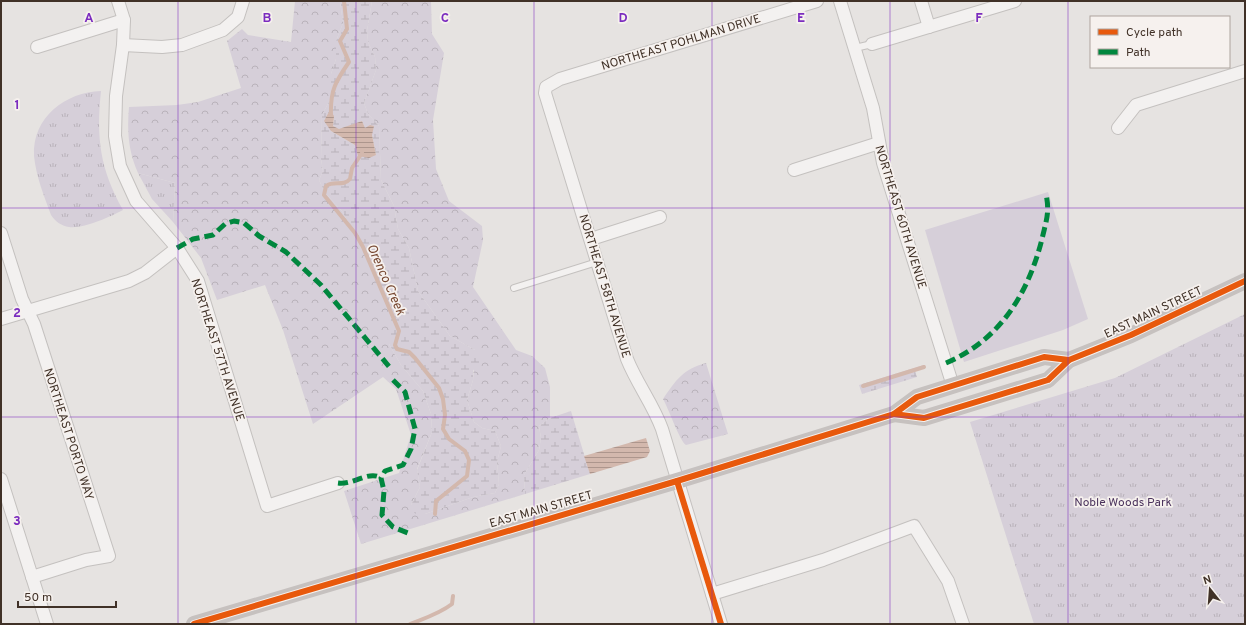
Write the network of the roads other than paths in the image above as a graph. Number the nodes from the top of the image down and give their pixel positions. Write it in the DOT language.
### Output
graph roads {
  1 [pos="118,1"];
  2 [pos="243,1"];
  3 [pos="817,1"];
  4 [pos="840,1"];
  5 [pos="921,1"];
  6 [pos="1015,1"];
  7 [pos="124,20"];
  8 [pos="929,27"];
  9 [pos="872,44"];
  10 [pos="123,45"];
  11 [pos="37,47"];
  12 [pos="855,48"];
  13 [pos="1245,71"];
  14 [pos="546,87"];
  15 [pos="1118,128"];
  16 [pos="878,143"];
  17 [pos="794,170"];
  18 [pos="660,217"];
  19 [pos="1,233"];
  20 [pos="591,239"];
  21 [pos="177,248"];
  22 [pos="597,262"];
  23 [pos="1245,281"];
  24 [pos="514,288"];
  25 [pos="28,312"];
  26 [pos="1,319"];
  27 [pos="1069,360"];
  28 [pos="953,386"];
  29 [pos="894,414"];
  30 [pos="1,479"];
  31 [pos="677,481"];
  32 [pos="338,483"];
  33 [pos="32,577"];
  34 [pos="712,594"];
  35 [pos="47,624"];
  36 [pos="194,624"];
  37 [pos="721,624"];
  38 [pos="963,624"];
  1 -- 7 [label="street, NORTHEAST 57TH AVENUE"];
  2 -- 10 [label="street"];
  3 -- 14 [label="street, NORTHEAST POHLMAN DRIVE"];
  4 -- 12 [label="street, NORTHEAST 60TH AVENUE"];
  5 -- 8 [label="street"];
  6 -- 8 [label="street"];
  7 -- 10 [label="street, NORTHEAST 57TH AVENUE"];
  7 -- 11 [label="street"];
  8 -- 9 [label="street"];
  9 -- 12 [label="lane"];
  10 -- 21 [label="street, NORTHEAST 57TH AVENUE"];
  12 -- 16 [label="street, NORTHEAST 60TH AVENUE"];
  13 -- 15 [label="street"];
  14 -- 20 [label="street, NORTHEAST 58TH AVENUE"];
  16 -- 17 [label="street"];
  16 -- 28 [label="street, NORTHEAST 60TH AVENUE"];
  18 -- 20 [label="street"];
  19 -- 25 [label="street, NORTHEAST PORTO WAY"];
  20 -- 22 [label="street, NORTHEAST 58TH AVENUE"];
  21 -- 25 [label="street"];
  21 -- 32 [label="street, NORTHEAST 57TH AVENUE"];
  22 -- 24 [label="lane"];
  22 -- 31 [label="street, NORTHEAST 58TH AVENUE"];
  23 -- 27 [label="main road, EAST MAIN STREET"];
  25 -- 26 [label="street"];
  25 -- 33 [label="street, NORTHEAST PORTO WAY"];
  27 -- 28 [label="main road, EAST MAIN STREET"];
  27 -- 29 [label="main road, EAST MAIN STREET"];
  28 -- 29 [label="main road, EAST MAIN STREET"];
  29 -- 31 [label="main road, EAST MAIN STREET"];
  30 -- 33 [label="street"];
  31 -- 34 [label="street, NORTHEAST 58TH AVENUE"];
  31 -- 36 [label="main road, EAST MAIN STREET"];
  33 -- 35 [label="street"];
  34 -- 37 [label="street, NORTHEAST 58TH AVENUE"];
  34 -- 38 [label="street"];
}
